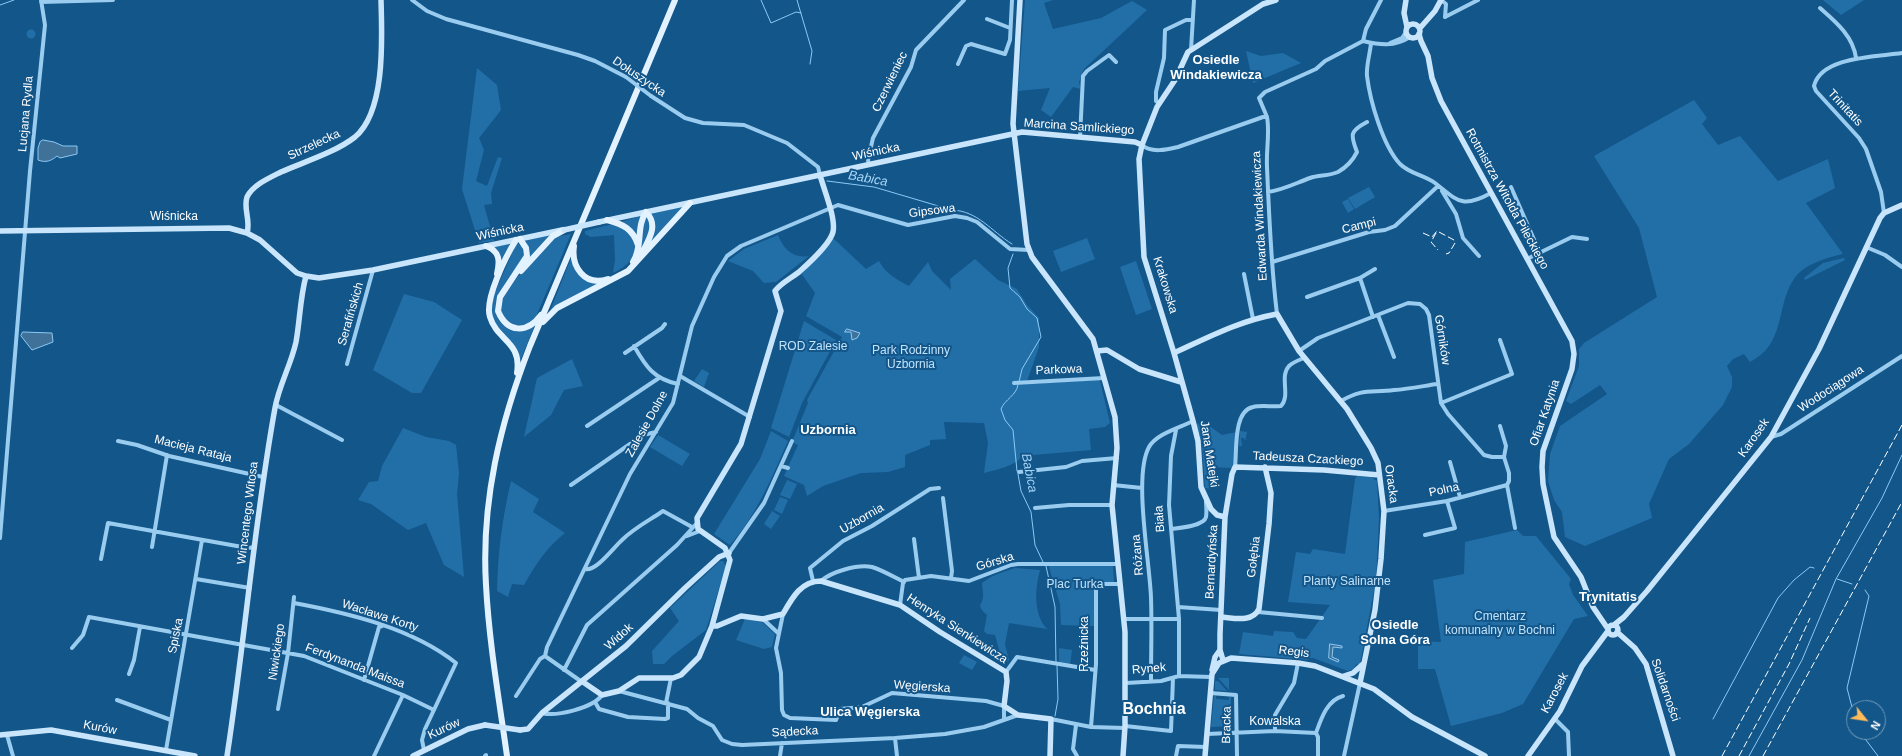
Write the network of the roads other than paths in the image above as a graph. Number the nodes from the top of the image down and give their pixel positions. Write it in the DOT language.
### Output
graph roads {
  1 [pos="113,0"];
  2 [pos="381,0"];
  3 [pos="412,0"];
  4 [pos="675,0"];
  5 [pos="964,0"];
  6 [pos="1012,0"];
  7 [pos="1020,0"];
  8 [pos="1194,0"];
  9 [pos="1276,0"];
  10 [pos="1381,0"];
  11 [pos="1478,0"];
  12 [pos="41,1"];
  13 [pos="1406,1"];
  14 [pos="1441,1"];
  15 [pos="1820,8"];
  16 [pos="987,19"];
  17 [pos="1193,20"];
  18 [pos="1010,28"];
  19 [pos="1417,28"];
  20 [pos="1406,29"];
  21 [pos="1411,38"];
  22 [pos="1363,41"];
  23 [pos="1372,43"];
  24 [pos="1384,45"];
  25 [pos="1191,50"];
  26 [pos="1902,53"];
  27 [pos="1856,58"];
  28 [pos="1116,62"];
  29 [pos="958,64"];
  30 [pos="1429,65"];
  31 [pos="1159,103"];
  32 [pos="1266,117"];
  33 [pos="1367,122"];
  34 [pos="1014,134"];
  35 [pos="1080,137"];
  36 [pos="1142,145"];
  37 [pos="869,165"];
  38 [pos="820,175"];
  39 [pos="1439,187"];
  40 [pos="1510,187"];
  41 [pos="1268,192"];
  42 [pos="1491,193"];
  43 [pos="690,203"];
  44 [pos="1902,204"];
  45 [pos="830,209"];
  46 [pos="646,212"];
  47 [pos="1884,213"];
  48 [pos="607,220"];
  49 [pos="26,230"];
  50 [pos="564,230"];
  51 [pos="0,231"];
  52 [pos="247,233"];
  53 [pos="576,235"];
  54 [pos="518,239"];
  55 [pos="1587,239"];
  56 [pos="638,245"];
  57 [pos="486,246"];
  58 [pos="1866,247"];
  59 [pos="1029,250"];
  60 [pos="1535,255"];
  61 [pos="1480,256"];
  62 [pos="1527,259"];
  63 [pos="638,260"];
  64 [pos="1272,262"];
  65 [pos="1902,267"];
  66 [pos="1376,269"];
  67 [pos="373,270"];
  68 [pos="1244,274"];
  69 [pos="306,276"];
  70 [pos="1360,278"];
  71 [pos="509,284"];
  72 [pos="494,288"];
  73 [pos="1307,297"];
  74 [pos="549,302"];
  75 [pos="1277,314"];
  76 [pos="1376,316"];
  77 [pos="1253,319"];
  78 [pos="665,324"];
  79 [pos="535,335"];
  80 [pos="1500,340"];
  81 [pos="1572,342"];
  82 [pos="634,346"];
  83 [pos="1097,351"];
  84 [pos="1299,351"];
  85 [pos="625,353"];
  86 [pos="1174,353"];
  87 [pos="1902,356"];
  88 [pos="1394,357"];
  89 [pos="1304,358"];
  90 [pos="347,364"];
  91 [pos="680,376"];
  92 [pos="658,378"];
  93 [pos="1104,378"];
  94 [pos="1181,382"];
  95 [pos="1015,383"];
  96 [pos="678,384"];
  97 [pos="1437,384"];
  98 [pos="515,386"];
  99 [pos="1340,401"];
  100 [pos="1441,403"];
  101 [pos="276,405"];
  102 [pos="750,417"];
  103 [pos="1193,422"];
  104 [pos="587,426"];
  105 [pos="1500,426"];
  106 [pos="1176,430"];
  107 [pos="657,432"];
  108 [pos="1771,437"];
  109 [pos="342,440"];
  110 [pos="118,441"];
  111 [pos="792,441"];
  112 [pos="167,455"];
  113 [pos="1504,457"];
  114 [pos="1117,458"];
  115 [pos="1450,462"];
  116 [pos="781,466"];
  117 [pos="1235,467"];
  118 [pos="1265,467"];
  119 [pos="788,468"];
  120 [pos="1019,472"];
  121 [pos="1379,475"];
  122 [pos="263,477"];
  123 [pos="571,485"];
  124 [pos="1113,485"];
  125 [pos="1507,485"];
  126 [pos="939,488"];
  127 [pos="1142,488"];
  128 [pos="1460,497"];
  129 [pos="942,498"];
  130 [pos="1206,501"];
  131 [pos="1447,501"];
  132 [pos="1112,505"];
  133 [pos="1035,508"];
  134 [pos="1384,511"];
  135 [pos="1225,517"];
  136 [pos="694,525"];
  137 [pos="1515,528"];
  138 [pos="1171,529"];
  139 [pos="154,531"];
  140 [pos="700,531"];
  141 [pos="1425,534"];
  142 [pos="686,536"];
  143 [pos="0,538"];
  144 [pos="914,539"];
  145 [pos="202,540"];
  146 [pos="152,546"];
  147 [pos="255,547"];
  148 [pos="729,553"];
  149 [pos="101,559"];
  150 [pos="1117,564"];
  151 [pos="585,569"];
  152 [pos="919,578"];
  153 [pos="951,578"];
  154 [pos="196,579"];
  155 [pos="813,581"];
  156 [pos="820,581"];
  157 [pos="904,582"];
  158 [pos="1120,584"];
  159 [pos="250,588"];
  160 [pos="294,597"];
  161 [pos="294,603"];
  162 [pos="900,605"];
  163 [pos="1178,607"];
  164 [pos="1221,610"];
  165 [pos="1258,612"];
  166 [pos="783,614"];
  167 [pos="1221,617"];
  168 [pos="1322,618"];
  169 [pos="763,619"];
  170 [pos="1125,619"];
  171 [pos="1152,619"];
  172 [pos="1179,619"];
  173 [pos="382,626"];
  174 [pos="712,626"];
  175 [pos="140,627"];
  176 [pos="1612,630"];
  177 [pos="778,633"];
  178 [pos="186,635"];
  179 [pos="243,644"];
  180 [pos="72,648"];
  181 [pos="1220,650"];
  182 [pos="288,653"];
  183 [pos="545,656"];
  184 [pos="1223,660"];
  185 [pos="1365,662"];
  186 [pos="1298,663"];
  187 [pos="564,670"];
  188 [pos="1096,670"];
  189 [pos="1006,672"];
  190 [pos="129,674"];
  191 [pos="1212,675"];
  192 [pos="1179,676"];
  193 [pos="1342,676"];
  194 [pos="671,678"];
  195 [pos="1173,678"];
  196 [pos="364,680"];
  197 [pos="1151,681"];
  198 [pos="583,682"];
  199 [pos="1126,683"];
  200 [pos="1360,683"];
  201 [pos="629,685"];
  202 [pos="619,691"];
  203 [pos="1210,693"];
  204 [pos="403,695"];
  205 [pos="602,695"];
  206 [pos="630,695"];
  207 [pos="516,696"];
  208 [pos="1343,696"];
  209 [pos="117,700"];
  210 [pos="595,702"];
  211 [pos="667,703"];
  212 [pos="1004,706"];
  213 [pos="278,709"];
  214 [pos="434,710"];
  215 [pos="542,713"];
  216 [pos="1018,715"];
  217 [pos="1051,719"];
  218 [pos="1555,719"];
  219 [pos="171,720"];
  220 [pos="1004,720"];
  221 [pos="485,725"];
  222 [pos="1076,725"];
  223 [pos="1091,727"];
  224 [pos="1125,727"];
  225 [pos="1275,731"];
  226 [pos="1238,732"];
  227 [pos="1314,733"];
  228 [pos="1207,734"];
  229 [pos="0,735"];
  230 [pos="7,735"];
  231 [pos="895,738"];
  232 [pos="782,743"];
  233 [pos="1206,747"];
  234 [pos="166,750"];
  235 [pos="424,750"];
  236 [pos="12,756"];
  237 [pos="195,756"];
  238 [pos="227,756"];
  239 [pos="374,756"];
  240 [pos="413,756"];
  241 [pos="507,756"];
  242 [pos="780,756"];
  243 [pos="897,756"];
  244 [pos="1050,756"];
  245 [pos="1077,756"];
  246 [pos="1123,756"];
  247 [pos="1176,756"];
  248 [pos="1205,756"];
  249 [pos="1236,756"];
  250 [pos="1318,756"];
  251 [pos="1344,756"];
  252 [pos="1485,756"];
  253 [pos="1528,756"];
  254 [pos="1570,756"];
  255 [pos="1673,756"];
  1 -- 12 [label="street"];
  2 -- 52 [label="street, Strzelecka"];
  3 -- 38 [label="street, Dołuszycka, bridge"];
  4 -- 53 [label="main road"];
  5 -- 37 [label="street, Czerwieniec"];
  6 -- 18 [label="street"];
  7 -- 34 [label="street"];
  8 -- 17 [label="street"];
  9 -- 25 [label="street"];
  10 -- 22 [label="street"];
  11 -- 14 [label="street"];
  12 -- 49 [label="street, Lucjana Rydla"];
  13 -- 19 [label="street, Rotmistrza Witolda Pileckiego"];
  13 -- 20 [label="street"];
  14 -- 19 [label="street"];
  15 -- 27 [label="street"];
  16 -- 18 [label="street"];
  17 -- 25 [label="street"];
  17 -- 31 [label="street"];
  18 -- 29 [label="street"];
  19 -- 20 [label="street"];
  19 -- 21 [label="street"];
  19 -- 30 [label="street, Rotmistrza Witolda Pileckiego"];
  20 -- 21 [label="street, Rotmistrza Witolda Pileckiego"];
  20 -- 24 [label="street"];
  21 -- 24 [label="street"];
  21 -- 30 [label="street, Rotmistrza Witolda Pileckiego"];
  22 -- 23 [label="street"];
  22 -- 32 [label="street, Edwarda Windakiewicza"];
  23 -- 24 [label="street"];
  23 -- 39 [label="street"];
  25 -- 31 [label="street, Krakowska"];
  26 -- 27 [label="street, Trinitatis"];
  27 -- 47 [label="street, Trinitatis"];
  28 -- 35 [label="street"];
  30 -- 42 [label="street, Rotmistrza Witolda Pileckiego"];
  31 -- 36 [label="street, Krakowska"];
  32 -- 36 [label="street"];
  32 -- 41 [label="street, Edwarda Windakiewicza"];
  33 -- 41 [label="street"];
  34 -- 35 [label="street, Marcina Samlickiego"];
  34 -- 37 [label="street, Wiśnicka"];
  34 -- 59 [label="street"];
  35 -- 36 [label="street, Marcina Samlickiego"];
  36 -- 86 [label="street, Krakowska"];
  37 -- 38 [label="street, Wiśnicka"];
  38 -- 43 [label="street, Wiśnicka"];
  38 -- 45 [label="street"];
  39 -- 42 [label="street"];
  39 -- 61 [label="street"];
  39 -- 64 [label="street, Campi"];
  40 -- 60 [label="street"];
  41 -- 64 [label="street, Edwarda Windakiewicza"];
  42 -- 62 [label="street, Rotmistrza Witolda Pileckiego"];
  43 -- 46 [label="street, Wiśnicka"];
  43 -- 63 [label="main road"];
  44 -- 47 [label="street"];
  45 -- 59 [label="street, Gipsowa"];
  45 -- 91 [label="street, Zalesie Dolne"];
  45 -- 102 [label="street"];
  46 -- 48 [label="street, Wiśnicka"];
  46 -- 56 [label="main road"];
  46 -- 63 [label="main road"];
  47 -- 58 [label="street, Karosek"];
  48 -- 50 [label="street, Wiśnicka, bridge"];
  48 -- 56 [label="main road"];
  49 -- 51 [label="street, Wiśnicka"];
  49 -- 52 [label="street, Wiśnicka"];
  49 -- 143 [label="street, Lucjana Rydla"];
  50 -- 54 [label="street, Wiśnicka"];
  50 -- 71 [label="main road"];
  52 -- 69 [label="street, Wiśnicka"];
  53 -- 56 [label="main road"];
  53 -- 74 [label="main road"];
  54 -- 57 [label="street, Wiśnicka"];
  54 -- 71 [label="main road"];
  54 -- 72 [label="main road"];
  55 -- 60 [label="street"];
  57 -- 67 [label="street, Wiśnicka"];
  57 -- 72 [label="main road"];
  58 -- 65 [label="street"];
  58 -- 108 [label="street, Karosek"];
  59 -- 83 [label="street"];
  60 -- 62 [label="street"];
  62 -- 81 [label="street, Rotmistrza Witolda Pileckiego"];
  63 -- 79 [label="main road"];
  64 -- 75 [label="street, Edwarda Windakiewicza"];
  66 -- 70 [label="street"];
  67 -- 69 [label="street, Wiśnicka"];
  67 -- 90 [label="street, Serafińskich"];
  68 -- 77 [label="street"];
  69 -- 101 [label="street, Wincentego Witosa"];
  70 -- 73 [label="street"];
  70 -- 76 [label="street"];
  71 -- 74 [label="main road"];
  72 -- 98 [label="main road"];
  74 -- 79 [label="main road"];
  75 -- 77 [label="street"];
  75 -- 84 [label="street, Oracka"];
  76 -- 84 [label="street, Górników"];
  76 -- 88 [label="street"];
  76 -- 97 [label="street, Górników"];
  77 -- 86 [label="street"];
  78 -- 82 [label="street"];
  79 -- 98 [label="main road"];
  80 -- 100 [label="street"];
  81 -- 176 [label="street, Ofiar Katynia"];
  82 -- 85 [label="street"];
  82 -- 92 [label="street"];
  83 -- 93 [label="street"];
  83 -- 94 [label="street"];
  84 -- 89 [label="street, Oracka"];
  86 -- 94 [label="street, Krakowska"];
  87 -- 108 [label="street, Wodociągowa"];
  89 -- 99 [label="street, Oracka"];
  89 -- 117 [label="street"];
  91 -- 96 [label="street, Zalesie Dolne"];
  91 -- 102 [label="street"];
  92 -- 96 [label="street"];
  92 -- 104 [label="street"];
  93 -- 95 [label="street, Parkowa"];
  93 -- 114 [label="street"];
  94 -- 103 [label="street, Jana Matejki"];
  96 -- 107 [label="street, Zalesie Dolne"];
  97 -- 99 [label="street"];
  97 -- 100 [label="street"];
  98 -- 241 [label="main road"];
  99 -- 121 [label="street, Oracka"];
  100 -- 113 [label="street"];
  101 -- 109 [label="street"];
  101 -- 122 [label="street, Wincentego Witosa"];
  102 -- 136 [label="street"];
  103 -- 106 [label="street, Różana"];
  103 -- 130 [label="street, Jana Matejki"];
  105 -- 113 [label="street"];
  106 -- 127 [label="street, Różana"];
  106 -- 138 [label="street, Biała"];
  107 -- 123 [label="street"];
  107 -- 151 [label="street, Zalesie Dolne"];
  108 -- 176 [label="street, Karosek"];
  110 -- 112 [label="street, Macieja Rataja"];
  111 -- 116 [label="street"];
  112 -- 122 [label="street, Macieja Rataja"];
  112 -- 139 [label="street"];
  113 -- 125 [label="street"];
  114 -- 120 [label="street"];
  114 -- 124 [label="street"];
  115 -- 128 [label="street"];
  116 -- 119 [label="street"];
  116 -- 148 [label="street"];
  117 -- 118 [label="street, Tadeusza Czackiego"];
  117 -- 135 [label="street, Bernardyńska"];
  118 -- 121 [label="street, Tadeusza Czackiego"];
  118 -- 165 [label="street, Gołębia"];
  121 -- 134 [label="street, Oracka"];
  122 -- 147 [label="street, Wincentego Witosa"];
  124 -- 127 [label="street"];
  124 -- 132 [label="street"];
  125 -- 128 [label="street, Polna"];
  125 -- 137 [label="street"];
  126 -- 155 [label="street, Uzbornia"];
  127 -- 171 [label="street, Różana"];
  128 -- 131 [label="street, Polna"];
  129 -- 153 [label="street"];
  130 -- 135 [label="street, Jana Matejki"];
  130 -- 138 [label="street"];
  131 -- 134 [label="street, Polna"];
  131 -- 141 [label="street"];
  132 -- 133 [label="street"];
  132 -- 150 [label="street"];
  134 -- 185 [label="street, Oracka"];
  135 -- 164 [label="street, Bernardyńska"];
  136 -- 140 [label="street"];
  136 -- 142 [label="street"];
  136 -- 151 [label="street"];
  138 -- 163 [label="street, Biała"];
  139 -- 145 [label="street"];
  139 -- 146 [label="street"];
  139 -- 149 [label="street"];
  140 -- 142 [label="street"];
  140 -- 148 [label="street"];
  142 -- 187 [label="street"];
  144 -- 152 [label="street"];
  145 -- 147 [label="street"];
  145 -- 154 [label="street, Spiska"];
  147 -- 159 [label="street, Wincentego Witosa"];
  148 -- 174 [label="street"];
  148 -- 198 [label="street, Widok"];
  150 -- 153 [label="street, Górska"];
  150 -- 158 [label="street"];
  151 -- 183 [label="street, Zalesie Dolne"];
  152 -- 153 [label="street, Górska"];
  152 -- 157 [label="street, Górska"];
  154 -- 159 [label="street"];
  154 -- 178 [label="street, Spiska"];
  155 -- 156 [label="street, Henryka Sienkiewicza"];
  155 -- 166 [label="street"];
  156 -- 157 [label="street"];
  156 -- 162 [label="street, Henryka Sienkiewicza"];
  157 -- 162 [label="street"];
  158 -- 170 [label="street"];
  158 -- 188 [label="street, Rzeźnicka"];
  159 -- 179 [label="street, Wincentego Witosa"];
  160 -- 161 [label="street, Niwickiego"];
  161 -- 173 [label="street, Wacława Korty"];
  161 -- 182 [label="street, Niwickiego"];
  162 -- 189 [label="street, Henryka Sienkiewicza"];
  163 -- 164 [label="street"];
  163 -- 172 [label="street, Biała"];
  164 -- 167 [label="street, Bernardyńska"];
  165 -- 167 [label="street"];
  165 -- 168 [label="street"];
  166 -- 169 [label="street"];
  166 -- 177 [label="street, Węgierska"];
  167 -- 181 [label="street, Bernardyńska"];
  169 -- 174 [label="street"];
  169 -- 177 [label="street"];
  170 -- 171 [label="street"];
  170 -- 199 [label="street"];
  171 -- 172 [label="street"];
  171 -- 197 [label="street, Różana"];
  172 -- 192 [label="street, Biała"];
  173 -- 196 [label="street"];
  173 -- 214 [label="street, Wacława Korty"];
  174 -- 194 [label="street"];
  175 -- 178 [label="street, Ferdynanda Maissa"];
  175 -- 180 [label="street, Ferdynanda Maissa"];
  175 -- 190 [label="street"];
  176 -- 218 [label="street, Karosek"];
  176 -- 255 [label="street, Solidarności"];
  177 -- 212 [label="street, Węgierska"];
  178 -- 179 [label="street, Ferdynanda Maissa"];
  178 -- 219 [label="street, Spiska"];
  179 -- 182 [label="street, Ferdynanda Maissa"];
  179 -- 238 [label="street, Wincentego Witosa"];
  181 -- 184 [label="street, Bernardyńska"];
  181 -- 191 [label="street"];
  182 -- 196 [label="street, Ferdynanda Maissa"];
  182 -- 213 [label="street, Niwickiego"];
  183 -- 187 [label="street"];
  183 -- 207 [label="street"];
  184 -- 186 [label="street, Regis"];
  184 -- 191 [label="street"];
  185 -- 193 [label="street"];
  185 -- 200 [label="street, Oracka"];
  186 -- 193 [label="street, Regis"];
  186 -- 225 [label="street"];
  187 -- 198 [label="street"];
  188 -- 189 [label="street"];
  188 -- 223 [label="street, Rzeźnicka"];
  189 -- 212 [label="street, Henryka Sienkiewicza"];
  191 -- 192 [label="street"];
  191 -- 203 [label="street"];
  192 -- 195 [label="street, Rynek"];
  193 -- 200 [label="street, Regis"];
  194 -- 201 [label="street"];
  194 -- 211 [label="street"];
  195 -- 197 [label="street, Rynek"];
  195 -- 224 [label="street, Rynek"];
  196 -- 204 [label="street, Ferdynanda Maissa"];
  197 -- 199 [label="street, Rynek"];
  198 -- 205 [label="street"];
  198 -- 215 [label="street, Widok"];
  199 -- 224 [label="street, Rynek"];
  200 -- 251 [label="street"];
  200 -- 252 [label="street, Regis"];
  201 -- 202 [label="street"];
  201 -- 206 [label="street"];
  202 -- 205 [label="street"];
  202 -- 206 [label="street, Sądecka"];
  203 -- 226 [label="street, Bracka"];
  203 -- 228 [label="street"];
  204 -- 214 [label="street, Ferdynanda Maissa"];
  204 -- 239 [label="street"];
  205 -- 210 [label="street"];
  206 -- 211 [label="street, Sądecka"];
  208 -- 227 [label="street"];
  209 -- 219 [label="street"];
  210 -- 211 [label="street"];
  210 -- 215 [label="street"];
  211 -- 232 [label="street, Sądecka"];
  212 -- 216 [label="street, Sądecka"];
  212 -- 220 [label="street"];
  214 -- 235 [label="street, Wacława Korty"];
  215 -- 221 [label="street, Widok, bridge"];
  216 -- 217 [label="street, Sądecka"];
  216 -- 220 [label="street, Sądecka"];
  217 -- 222 [label="street, Sądecka"];
  217 -- 244 [label="street"];
  218 -- 253 [label="street, Karosek"];
  218 -- 254 [label="street"];
  219 -- 234 [label="street, Spiska"];
  220 -- 231 [label="street, Sądecka"];
  221 -- 235 [label="street, Kurów"];
  222 -- 223 [label="street, Sądecka"];
  222 -- 245 [label="street"];
  223 -- 224 [label="street, Sądecka"];
  224 -- 246 [label="street"];
  225 -- 226 [label="street, Kowalska"];
  225 -- 227 [label="street, Kowalska"];
  226 -- 228 [label="street, Kowalska"];
  226 -- 249 [label="street, Bracka"];
  227 -- 250 [label="street"];
  228 -- 233 [label="street"];
  229 -- 230 [label="street, Kurów"];
  230 -- 234 [label="street, Kurów"];
  230 -- 236 [label="street"];
  231 -- 232 [label="street, Sądecka"];
  231 -- 243 [label="street"];
  232 -- 242 [label="street"];
  233 -- 247 [label="street"];
  233 -- 248 [label="street"];
  234 -- 237 [label="street, Kurów"];
  235 -- 240 [label="street, Kurów"];
}
